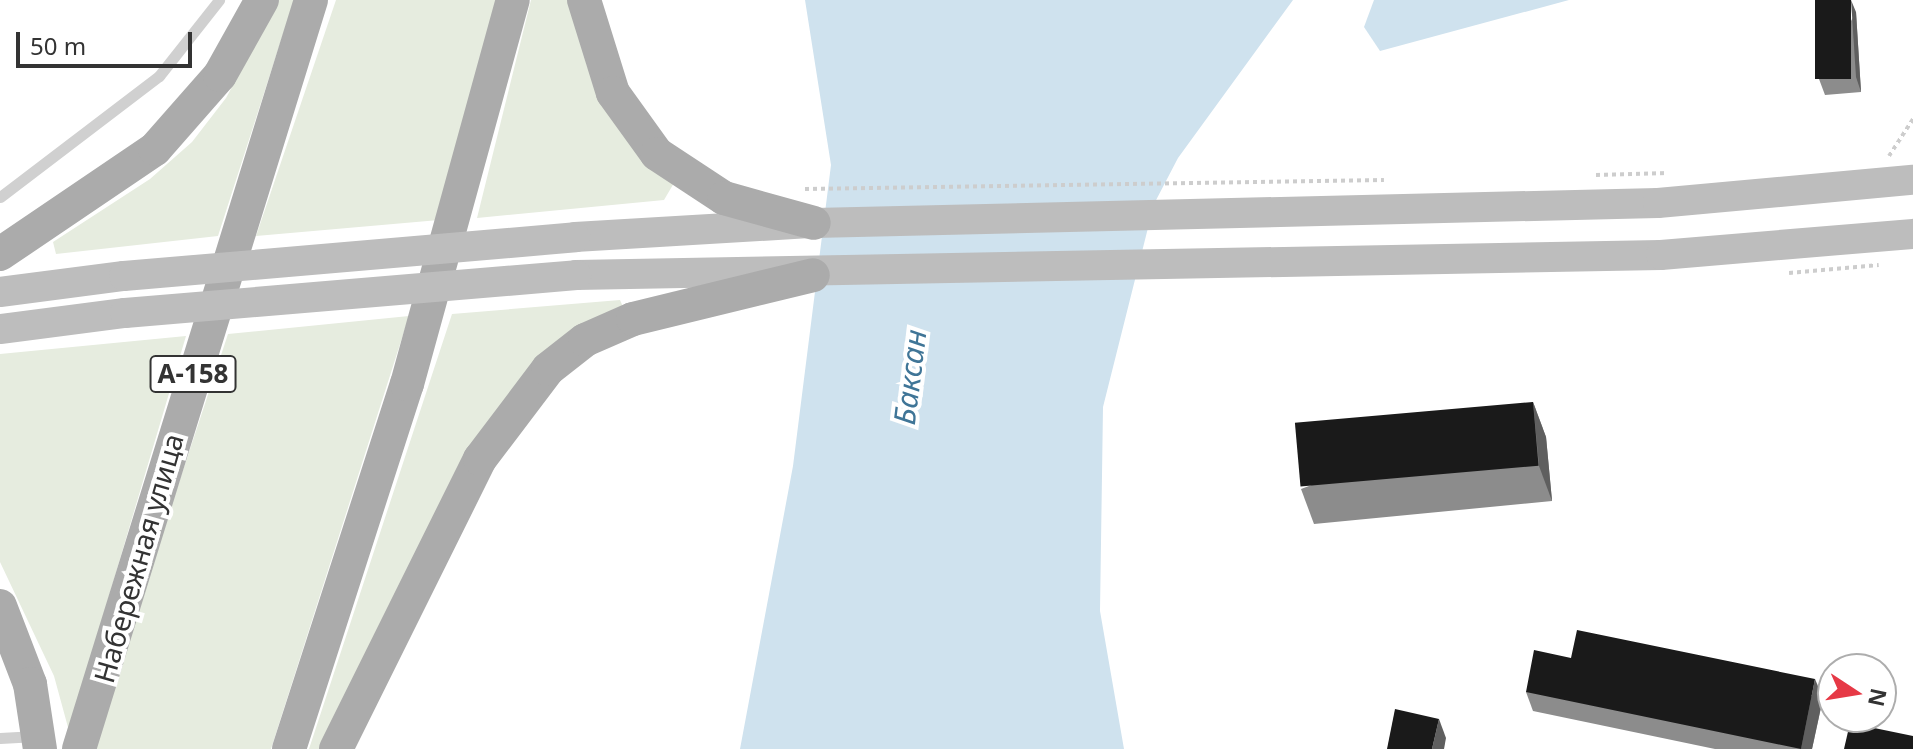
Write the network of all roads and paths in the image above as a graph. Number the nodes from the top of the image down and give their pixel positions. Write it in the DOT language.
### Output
graph roads {
  1 [pos="219,0"];
  2 [pos="262,0"];
  3 [pos="311,0"];
  4 [pos="513,0"];
  5 [pos="584,0"];
  6 [pos="1913,119"];
  7 [pos="1872,162"];
  8 [pos="1677,173"];
  9 [pos="1583,176"];
  10 [pos="1394,180"];
  11 [pos="1913,180"];
  12 [pos="821,189"];
  13 [pos="0,197"];
  14 [pos="814,223"];
  15 [pos="1913,234"];
  16 [pos="0,254"];
  17 [pos="813,275"];
  18 [pos="0,292"];
  19 [pos="0,329"];
  20 [pos="0,606"];
  21 [pos="0,738"];
  22 [pos="40,742"];
  23 [pos="79,749"];
  24 [pos="289,749"];
  25 [pos="336,749"];
  1 -- 13 [label="lane"];
  2 -- 16 [label="main road"];
  3 -- 23 [label="main road, Набережная улица / А-158"];
  4 -- 24 [label="main road"];
  5 -- 14 [label="main road"];
  6 -- 7 [label="path"];
  8 -- 9 [label="path"];
  10 -- 12 [label="path"];
  11 -- 14 [label="main road"];
  14 -- 18 [label="main road, bridge"];
  15 -- 17 [label="main road"];
  17 -- 19 [label="main road, bridge"];
  17 -- 25 [label="main road"];
  20 -- 22 [label="main road"];
  21 -- 22 [label="lane"];
}
